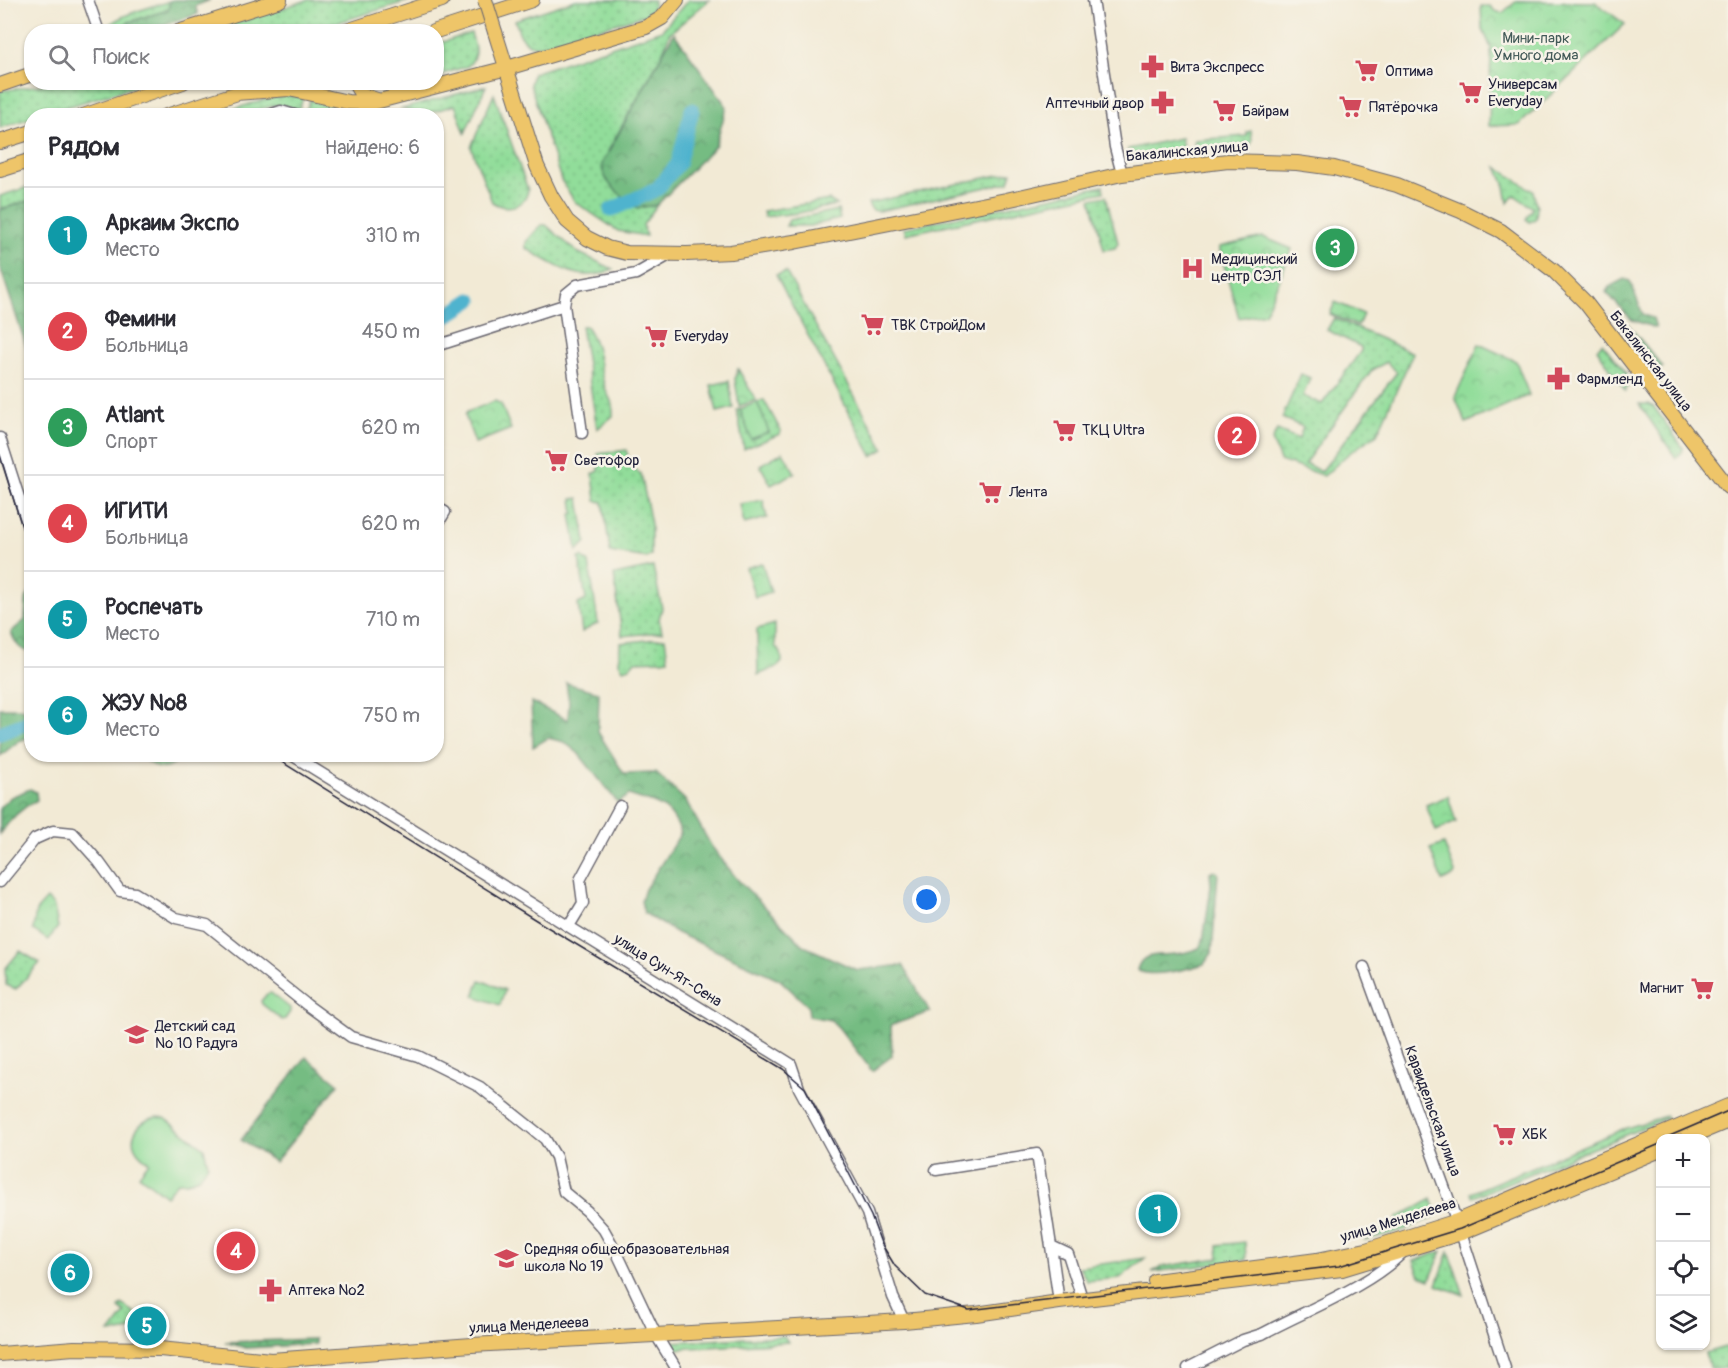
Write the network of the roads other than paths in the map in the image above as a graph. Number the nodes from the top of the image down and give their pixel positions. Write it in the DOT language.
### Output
graph roads {
  1 [pos="88,0"];
  2 [pos="442,0"];
  3 [pos="485,0"];
  4 [pos="532,0"];
  5 [pos="663,0"];
  6 [pos="677,0"];
  7 [pos="1093,0"];
  8 [pos="275,1"];
  9 [pos="96,24"];
  10 [pos="203,24"];
  11 [pos="368,24"];
  12 [pos="652,24"];
  13 [pos="444,28"];
  14 [pos="507,68"];
  15 [pos="24,77"];
  16 [pos="24,83"];
  17 [pos="444,84"];
  18 [pos="0,86"];
  19 [pos="159,90"];
  20 [pos="245,90"];
  21 [pos="276,90"];
  22 [pos="295,90"];
  23 [pos="359,90"];
  24 [pos="421,90"];
  25 [pos="236,93"];
  26 [pos="382,100"];
  27 [pos="106,108"];
  28 [pos="190,108"];
  29 [pos="24,134"];
  30 [pos="0,142"];
  31 [pos="24,162"];
  32 [pos="0,170"];
  33 [pos="1122,174"];
  34 [pos="671,254"];
  35 [pos="564,305"];
  36 [pos="444,343"];
  37 [pos="582,433"];
  38 [pos="0,438"];
  39 [pos="1728,487"];
  40 [pos="24,513"];
  41 [pos="303,762"];
  42 [pos="621,806"];
  43 [pos="0,882"];
  44 [pos="569,927"];
  45 [pos="1364,967"];
  46 [pos="1728,1106"];
  47 [pos="1728,1121"];
  48 [pos="1697,1134"];
  49 [pos="1656,1151"];
  50 [pos="936,1170"];
  51 [pos="1459,1227"];
  52 [pos="1404,1243"];
  53 [pos="1051,1246"];
  54 [pos="1081,1296"];
  55 [pos="1059,1302"];
  56 [pos="904,1321"];
  57 [pos="656,1335"];
  58 [pos="0,1354"];
  59 [pos="318,1362"];
  60 [pos="676,1368"];
  61 [pos="1188,1368"];
  62 [pos="1505,1368"];
  1 -- 9 [label="street"];
  2 -- 11 [label="main road"];
  3 -- 14 [label="main road, Бакалинская улица, bridge"];
  4 -- 13 [label="main road"];
  5 -- 12 [label="main road"];
  6 -- 12 [label="main road"];
  7 -- 33 [label="street"];
  8 -- 10 [label="main road"];
  12 -- 14 [label="main road"];
  14 -- 17 [label="main road"];
  14 -- 34 [label="main road, Бакалинская улица"];
  15 -- 18 [label="main road"];
  16 -- 18 [label="main road"];
  19 -- 27 [label="main road"];
  20 -- 25 [label="main road"];
  21 -- 25 [label="main road"];
  22 -- 26 [label="main road"];
  23 -- 26 [label="main road"];
  24 -- 26 [label="main road"];
  25 -- 28 [label="main road"];
  29 -- 30 [label="main road"];
  31 -- 32 [label="main road"];
  33 -- 34 [label="main road, Бакалинская улица"];
  33 -- 39 [label="main road, Бакалинская улица"];
  34 -- 35 [label="street"];
  35 -- 36 [label="street"];
  35 -- 37 [label="street"];
  38 -- 40 [label="street"];
  41 -- 44 [label="street, улица Сун-Ят-Сена"];
  42 -- 44 [label="street"];
  43 -- 57 [label="street"];
  44 -- 56 [label="street, улица Сун-Ят-Сена"];
  45 -- 51 [label="street, Караидельская улица"];
  46 -- 51 [label="main road, улица Менделеева"];
  47 -- 48 [label="main road"];
  49 -- 51 [label="main road, улица Менделеева"];
  50 -- 53 [label="street"];
  51 -- 52 [label="main road, улица Менделеева"];
  51 -- 62 [label="street, Караидельская улица"];
  52 -- 54 [label="main road, улица Менделеева"];
  52 -- 55 [label="main road, улица Менделеева"];
  52 -- 61 [label="street"];
  53 -- 54 [label="street"];
  53 -- 55 [label="street"];
  54 -- 55 [label="main road, улица Менделеева"];
  55 -- 56 [label="main road, улица Менделеева"];
  56 -- 57 [label="main road, улица Менделеева"];
  57 -- 59 [label="main road, улица Менделеева"];
  57 -- 60 [label="street"];
  58 -- 59 [label="main road, улица Менделеева"];
}
